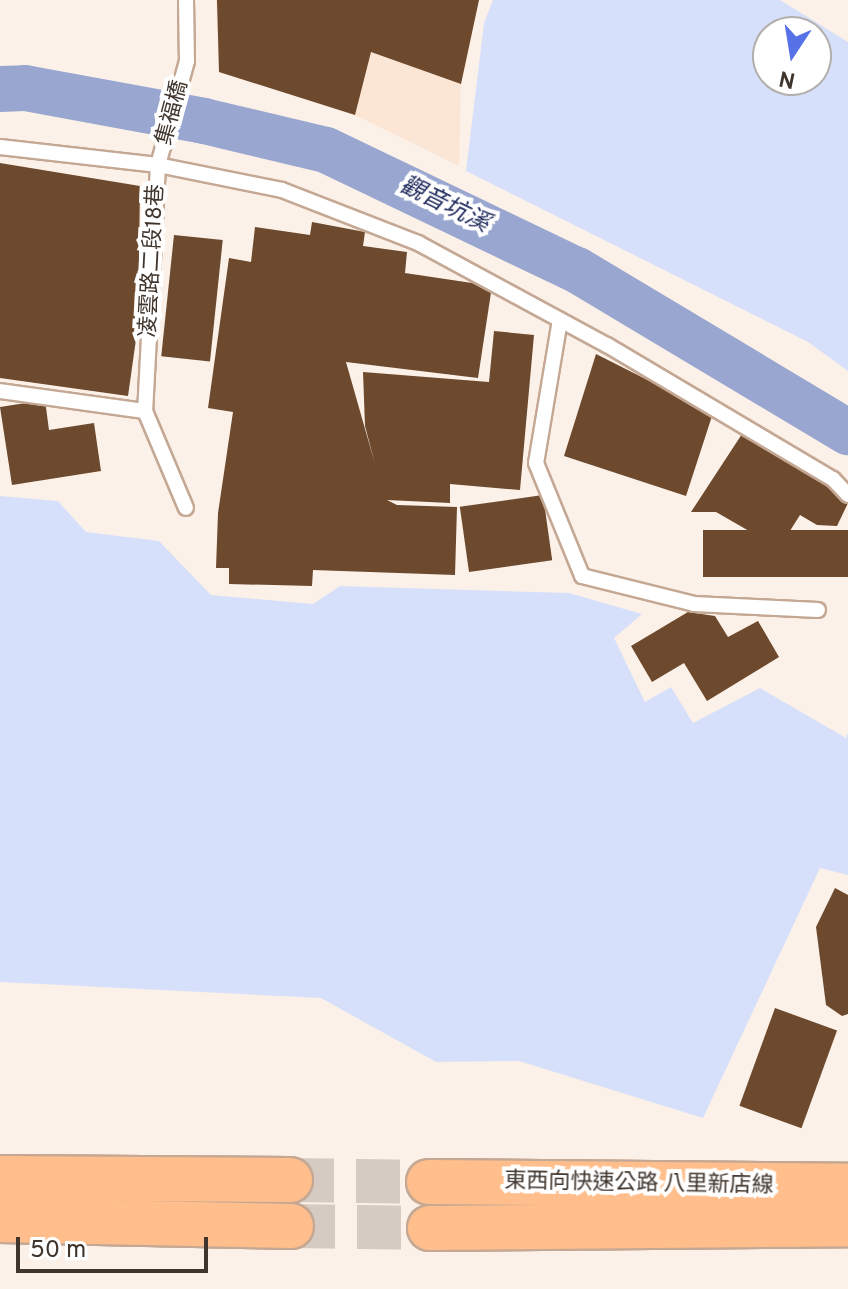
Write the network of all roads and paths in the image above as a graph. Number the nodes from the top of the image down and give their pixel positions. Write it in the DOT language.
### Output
graph roads {
  1 [pos="186,0"];
  2 [pos="0,147"];
  3 [pos="158,165"];
  4 [pos="560,320"];
  5 [pos="0,391"];
  6 [pos="145,411"];
  7 [pos="848,495"];
  8 [pos="186,508"];
  9 [pos="818,610"];
  10 [pos="0,1178"];
  11 [pos="290,1180"];
  12 [pos="429,1182"];
  13 [pos="848,1186"];
  14 [pos="752,1203"];
  15 [pos="0,1220"];
  16 [pos="848,1224"];
  17 [pos="291,1226"];
  18 [pos="430,1228"];
  1 -- 3 [label="lane, 集福橋"];
  2 -- 3 [label="lane, 凌雲路二段18巷"];
  3 -- 4 [label="lane"];
  3 -- 6 [label="lane, 凌雲路二段18巷"];
  4 -- 7 [label="lane"];
  4 -- 9 [label="lane"];
  5 -- 6 [label="lane"];
  6 -- 8 [label="lane, 凌雲路二段18巷"];
  10 -- 11 [label="highway"];
  12 -- 14 [label="highway, 東西向快速公路 八里新店線"];
  13 -- 14 [label="highway, 東西向快速公路 八里新店線"];
  14 -- 16 [label="highway, 東西向快速公路 八里新店線"];
  14 -- 18 [label="highway, 東西向快速公路 八里新店線"];
  15 -- 17 [label="highway"];
}
